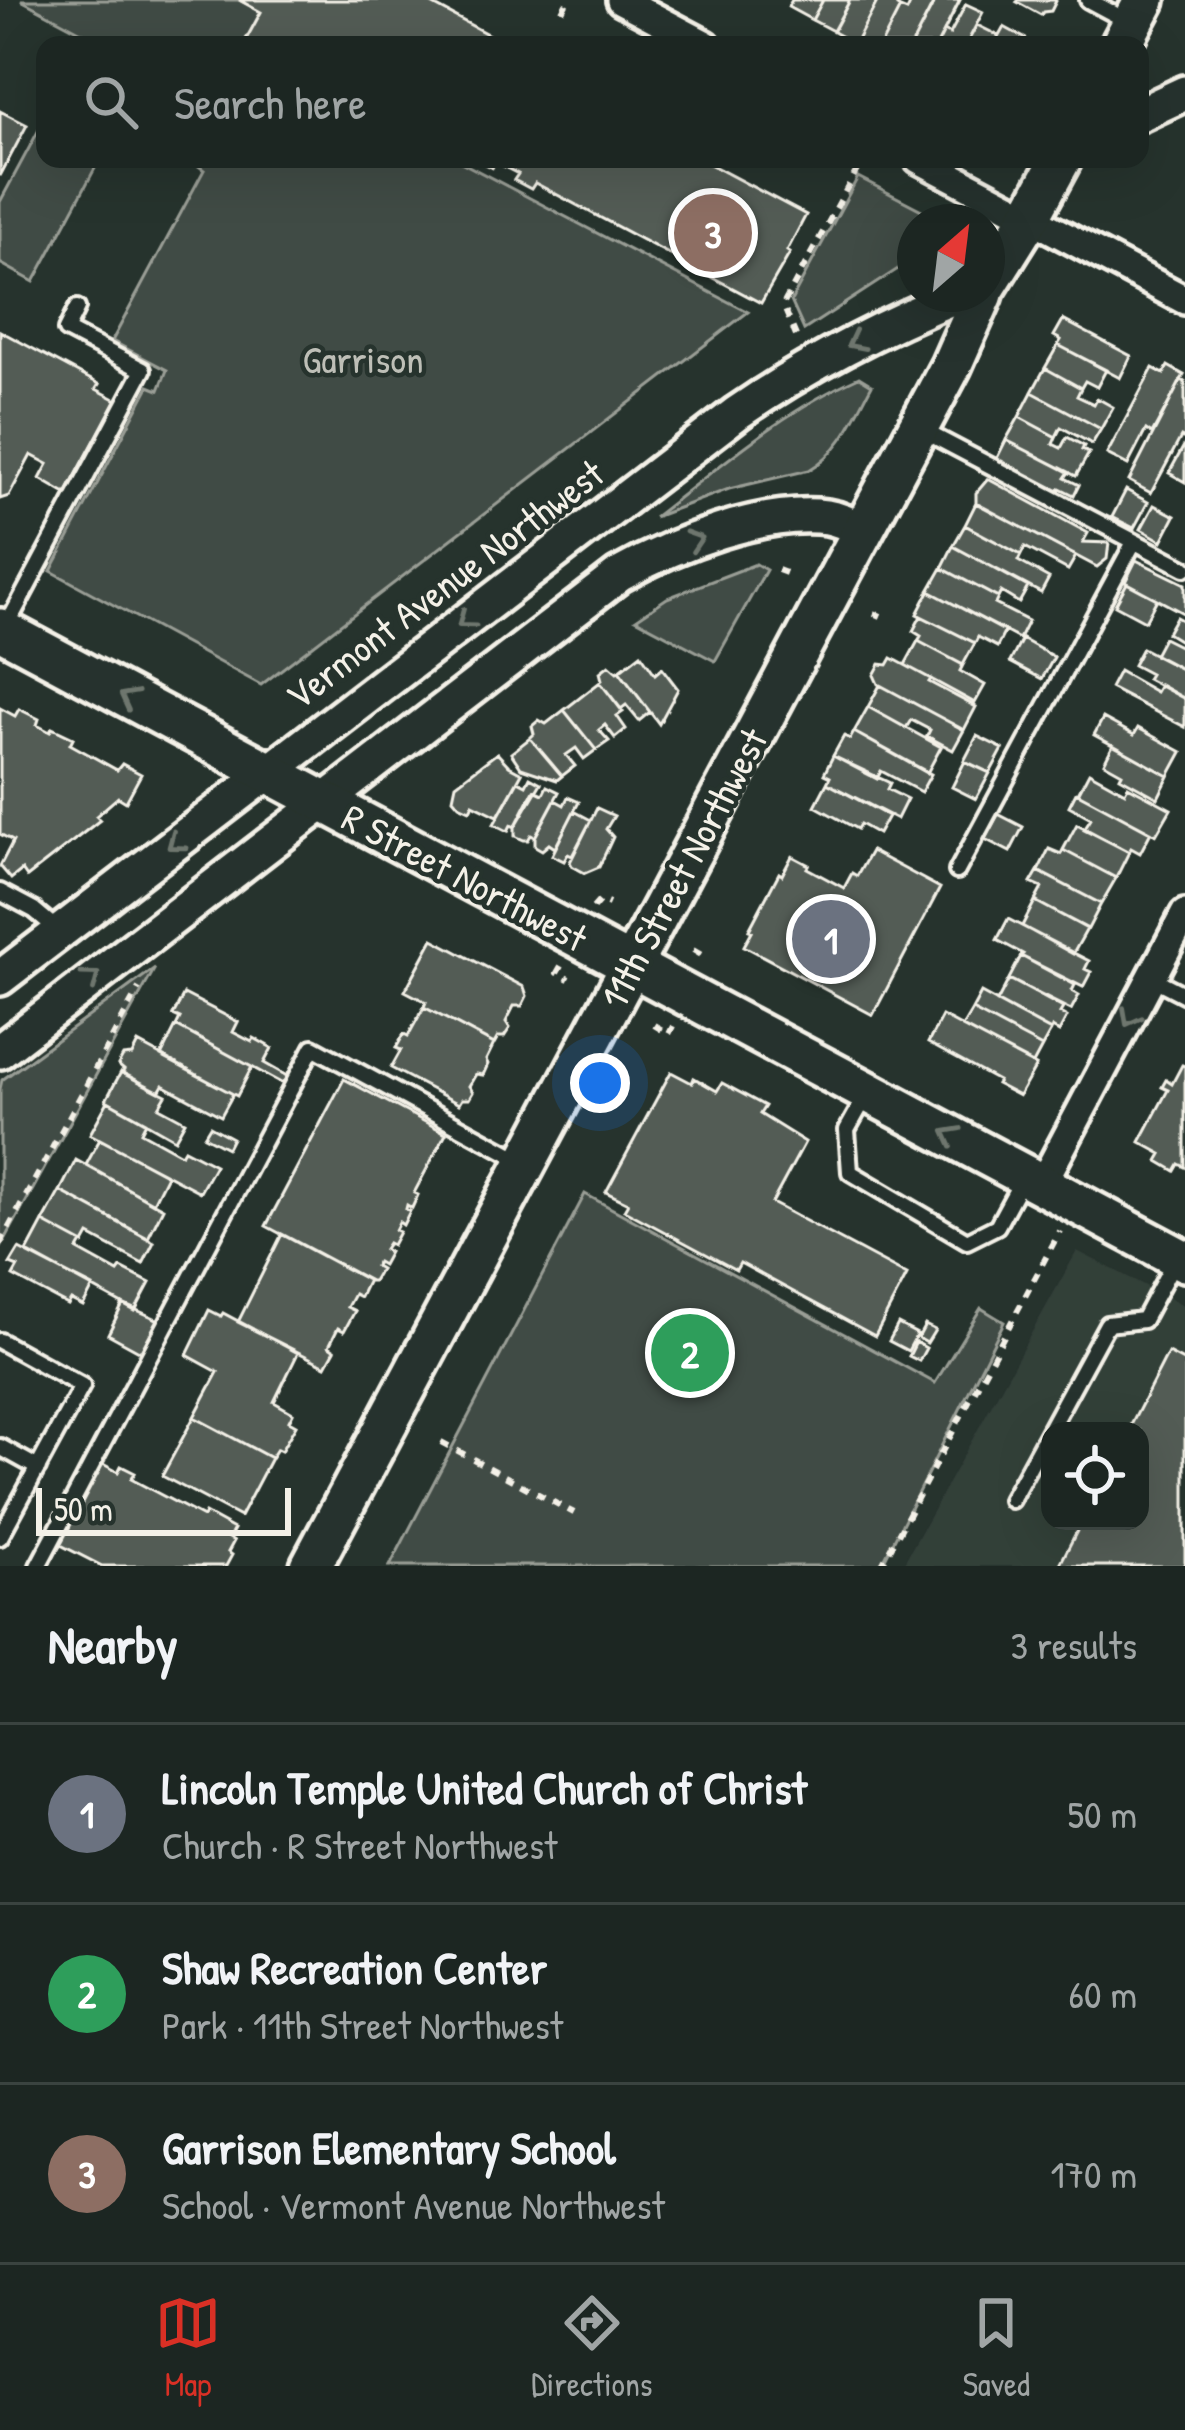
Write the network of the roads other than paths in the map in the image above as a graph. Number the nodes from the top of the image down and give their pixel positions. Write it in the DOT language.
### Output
graph roads {
  1 [pos="621,0"];
  2 [pos="1088,0"];
  3 [pos="1133,23"];
  4 [pos="689,36"];
  5 [pos="1185,93"];
  6 [pos="1149,110"];
  7 [pos="937,168"];
  8 [pos="1056,168"];
  9 [pos="1029,218"];
  10 [pos="1005,256"];
  11 [pos="1185,300"];
  12 [pos="77,308"];
  13 [pos="918,312"];
  14 [pos="975,312"];
  15 [pos="917,428"];
  16 [pos="863,531"];
  17 [pos="1134,542"];
  18 [pos="1185,568"];
  19 [pos="2,630"];
  20 [pos="268,772"];
  21 [pos="322,801"];
  22 [pos="957,871"];
  23 [pos="0,892"];
  24 [pos="1185,914"];
  25 [pos="59,931"];
  26 [pos="631,966"];
  27 [pos="0,978"];
  28 [pos="1152,978"];
  29 [pos="1185,995"];
  30 [pos="0,1051"];
  31 [pos="868,1092"];
  32 [pos="526,1162"];
  33 [pos="1033,1179"];
  34 [pos="1181,1258"];
  35 [pos="0,1341"];
  36 [pos="0,1447"];
  37 [pos="38,1468"];
  38 [pos="1011,1500"];
  39 [pos="0,1538"];
  40 [pos="38,1566"];
  41 [pos="311,1566"];
  1 -- 4 [label="street"];
  2 -- 3 [label="lane"];
  5 -- 6 [label="street"];
  7 -- 9 [label="street"];
  8 -- 9 [label="main road"];
  9 -- 10 [label="main road"];
  9 -- 11 [label="street"];
  12 -- 19 [label="lane"];
  13 -- 20 [label="street, Vermont Avenue Northwest, one-way"];
  14 -- 15 [label="main road, 11th Street Northwest"];
  15 -- 16 [label="main road, 11th Street Northwest"];
  15 -- 17 [label="lane"];
  21 -- 16 [label="street, one-way"];
  16 -- 26 [label="main road, 11th Street Northwest"];
  17 -- 18 [label="lane"];
  17 -- 22 [label="lane"];
  20 -- 19 [label="main road, R Street Northwest, one-way"];
  20 -- 21 [label="main road, R Street Northwest"];
  20 -- 25 [label="street, Vermont Avenue Northwest, one-way"];
  21 -- 26 [label="main road, R Street Northwest"];
  30 -- 21 [label="street, one-way"];
  23 -- 25 [label="lane"];
  24 -- 28 [label="street"];
  25 -- 27 [label="street, Vermont Avenue Northwest"];
  26 -- 31 [label="main road, R Street Northwest"];
  26 -- 32 [label="main road, 11th Street Northwest"];
  28 -- 29 [label="lane"];
  28 -- 33 [label="street, one-way"];
  33 -- 31 [label="main road, R Street Northwest, one-way"];
  31 -- 33 [label="lane"];
  32 -- 40 [label="lane"];
  32 -- 41 [label="main road, 11th Street Northwest"];
  33 -- 34 [label="main road, R Street Northwest"];
  34 -- 38 [label="lane"];
  35 -- 37 [label="lane"];
  36 -- 37 [label="lane"];
  37 -- 39 [label="lane"];
}
